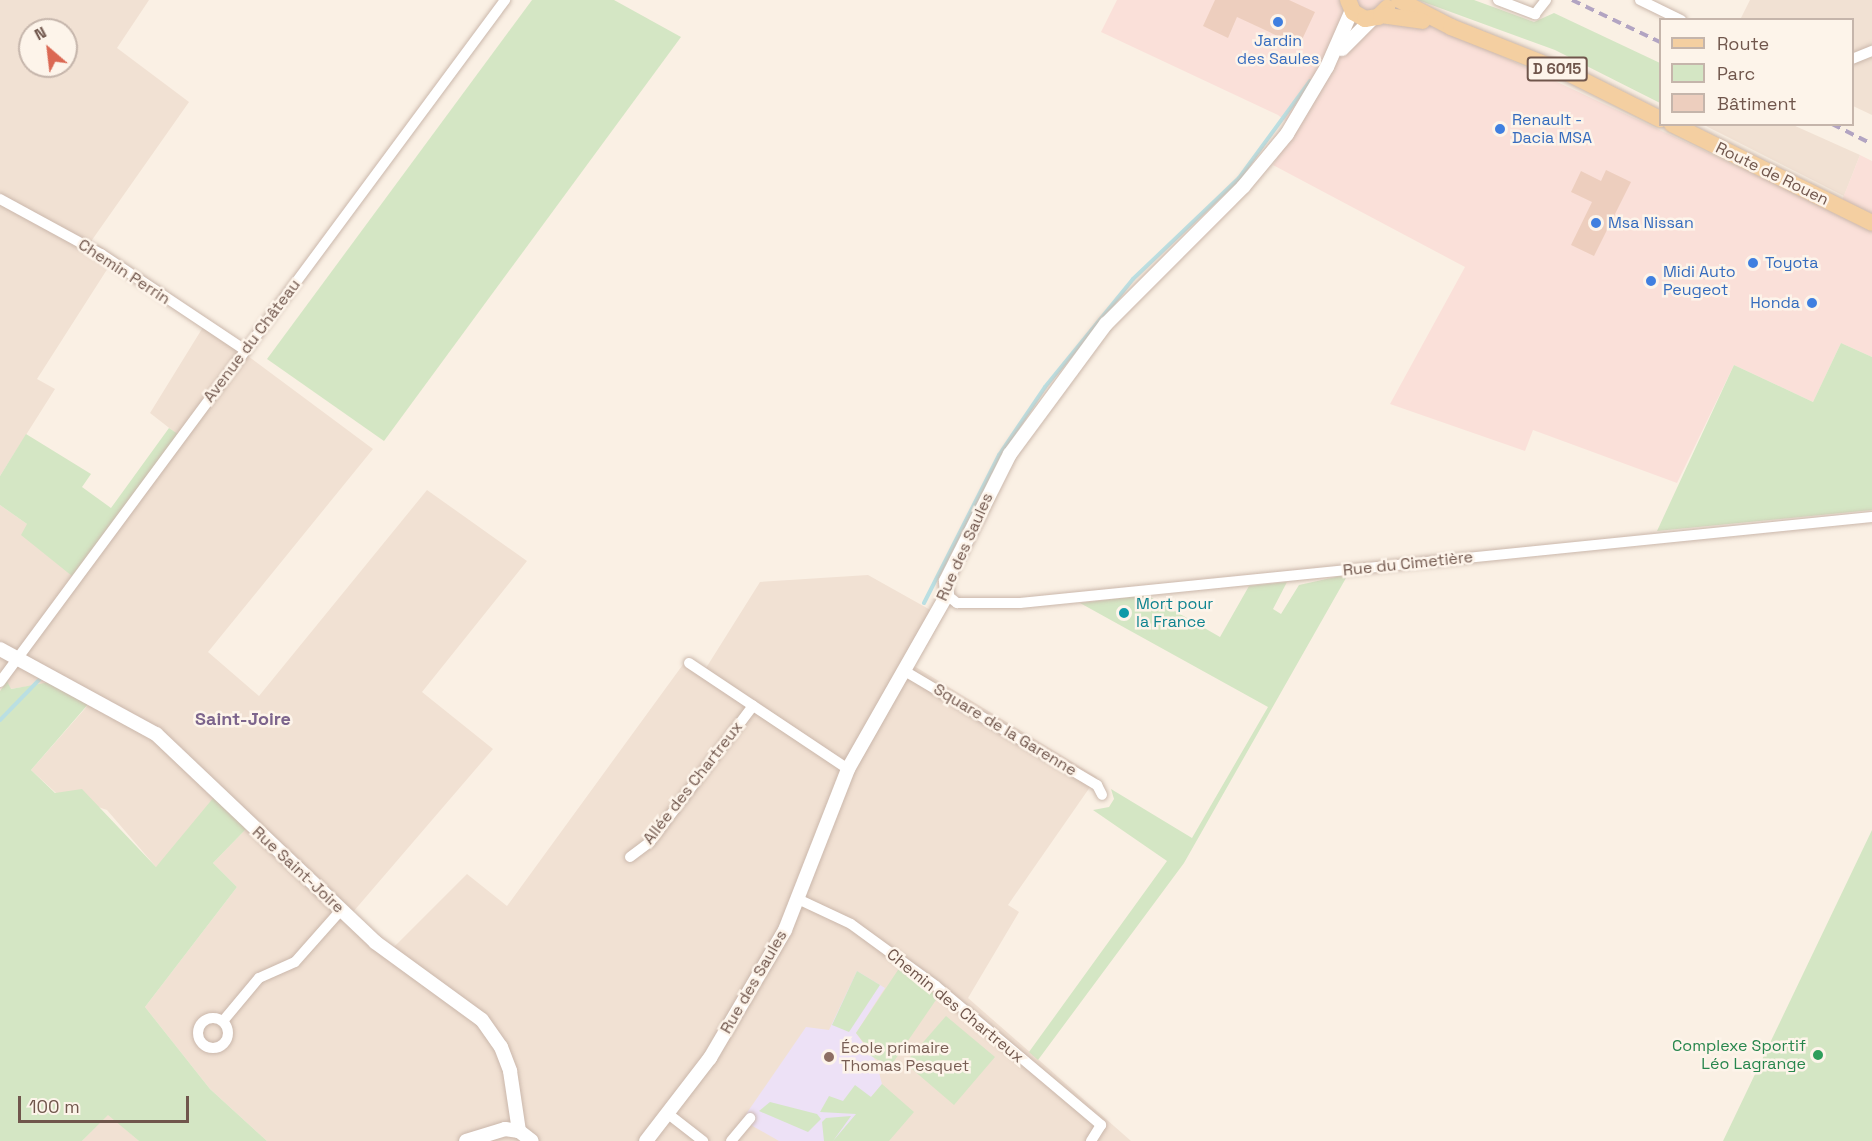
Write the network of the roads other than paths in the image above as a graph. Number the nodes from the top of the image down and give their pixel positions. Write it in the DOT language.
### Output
graph roads {
  1 [pos="505,0"];
  2 [pos="1399,0"];
  3 [pos="1498,0"];
  4 [pos="1640,0"];
  5 [pos="1545,2"];
  6 [pos="1350,5"];
  7 [pos="1381,11"];
  8 [pos="1677,18"];
  9 [pos="1451,27"];
  10 [pos="1872,51"];
  11 [pos="1854,58"];
  12 [pos="1328,67"];
  13 [pos="1659,118"];
  14 [pos="1676,126"];
  15 [pos="0,199"];
  16 [pos="1872,223"];
  17 [pos="245,350"];
  18 [pos="1872,517"];
  19 [pos="947,594"];
  20 [pos="0,649"];
  21 [pos="18,657"];
  22 [pos="689,663"];
  23 [pos="903,670"];
  24 [pos="0,682"];
  25 [pos="753,706"];
  26 [pos="848,769"];
  27 [pos="1102,795"];
  28 [pos="630,856"];
  29 [pos="800,900"];
  30 [pos="341,910"];
  31 [pos="223,1021"];
  32 [pos="667,1113"];
  33 [pos="750,1118"];
  34 [pos="519,1131"];
  35 [pos="465,1141"];
  36 [pos="532,1141"];
  37 [pos="646,1141"];
  38 [pos="703,1141"];
  39 [pos="731,1141"];
  40 [pos="1091,1141"];
  1 -- 17 [label="street, Avenue du Château"];
  2 -- 9 [label="main road, D 6015"];
  3 -- 5 [label="street"];
  4 -- 8 [label="street"];
  6 -- 7 [label="main road"];
  6 -- 12 [label="street, Rue des Saules"];
  7 -- 9 [label="main road, D 6015"];
  7 -- 12 [label="street, Rue des Saules"];
  9 -- 13 [label="main road, D 6015"];
  10 -- 11 [label="street"];
  12 -- 19 [label="street, Rue des Saules"];
  14 -- 16 [label="main road, Route de Rouen"];
  15 -- 17 [label="street, Chemin Perrin"];
  17 -- 21 [label="street, Avenue du Château"];
  18 -- 19 [label="street, Rue du Cimetière"];
  19 -- 23 [label="street, Rue des Saules"];
  20 -- 21 [label="street, Rue Saint-Joire"];
  21 -- 24 [label="street, Avenue du Château"];
  21 -- 30 [label="street, Rue Saint-Joire"];
  22 -- 25 [label="street"];
  23 -- 26 [label="street, Rue des Saules"];
  23 -- 27 [label="street, Square de la Garenne"];
  25 -- 26 [label="street"];
  25 -- 28 [label="street, Allée des Chartreux"];
  26 -- 29 [label="street, Rue des Saules"];
  29 -- 32 [label="street, Rue des Saules"];
  29 -- 40 [label="street, Chemin des Chartreux"];
  30 -- 31 [label="street"];
  30 -- 34 [label="street, Rue Saint-Joire"];
  32 -- 37 [label="street, Rue des Saules"];
  32 -- 38 [label="street"];
  33 -- 39 [label="street"];
  34 -- 35 [label="street"];
  34 -- 36 [label="street"];
}
